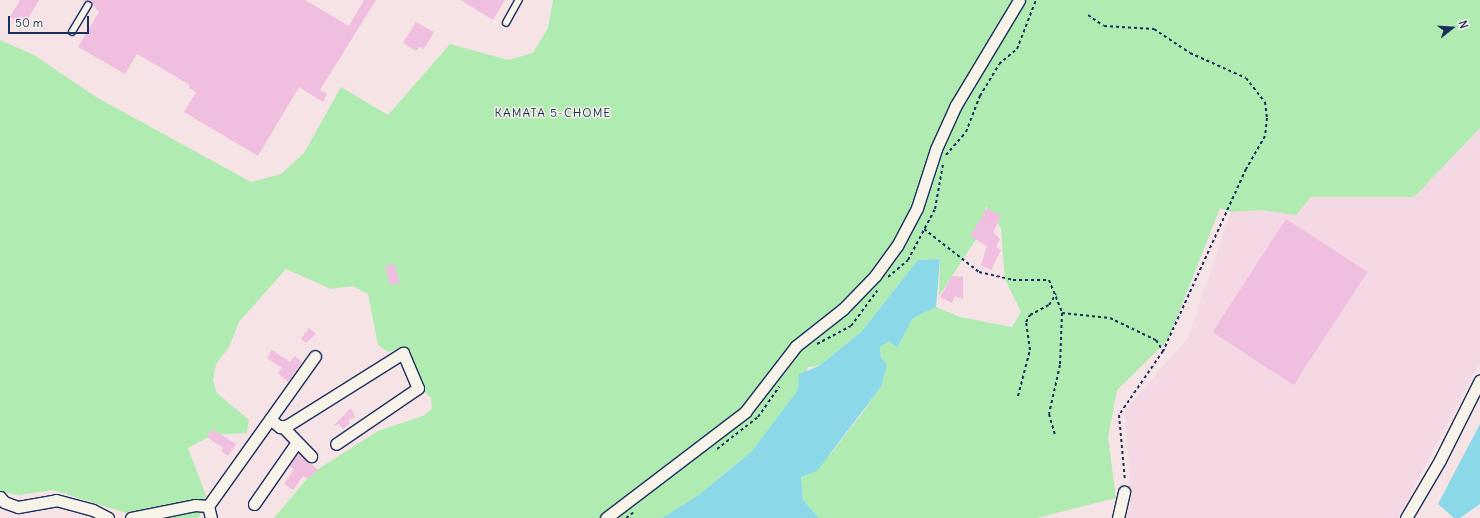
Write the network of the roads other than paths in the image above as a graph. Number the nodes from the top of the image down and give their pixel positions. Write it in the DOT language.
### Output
graph roads {
  1 [pos="519,0"];
  2 [pos="1019,0"];
  3 [pos="88,5"];
  4 [pos="506,23"];
  5 [pos="72,32"];
  6 [pos="315,356"];
  7 [pos="1480,380"];
  8 [pos="270,419"];
  9 [pos="282,426"];
  10 [pos="298,442"];
  11 [pos="336,444"];
  12 [pos="311,456"];
  13 [pos="1124,492"];
  14 [pos="0,497"];
  15 [pos="254,504"];
  16 [pos="208,506"];
  17 [pos="108,518"];
  18 [pos="131,518"];
  19 [pos="211,518"];
  20 [pos="606,518"];
  21 [pos="1118,518"];
  22 [pos="1406,518"];
  1 -- 4 [label="lane"];
  2 -- 20 [label="street"];
  3 -- 5 [label="lane"];
  6 -- 8 [label="street"];
  7 -- 22 [label="street"];
  8 -- 9 [label="street"];
  8 -- 16 [label="street"];
  9 -- 10 [label="street"];
  9 -- 11 [label="street"];
  10 -- 12 [label="street"];
  10 -- 15 [label="street"];
  13 -- 21 [label="street"];
  14 -- 17 [label="street"];
  16 -- 18 [label="street"];
  16 -- 19 [label="street"];
}
